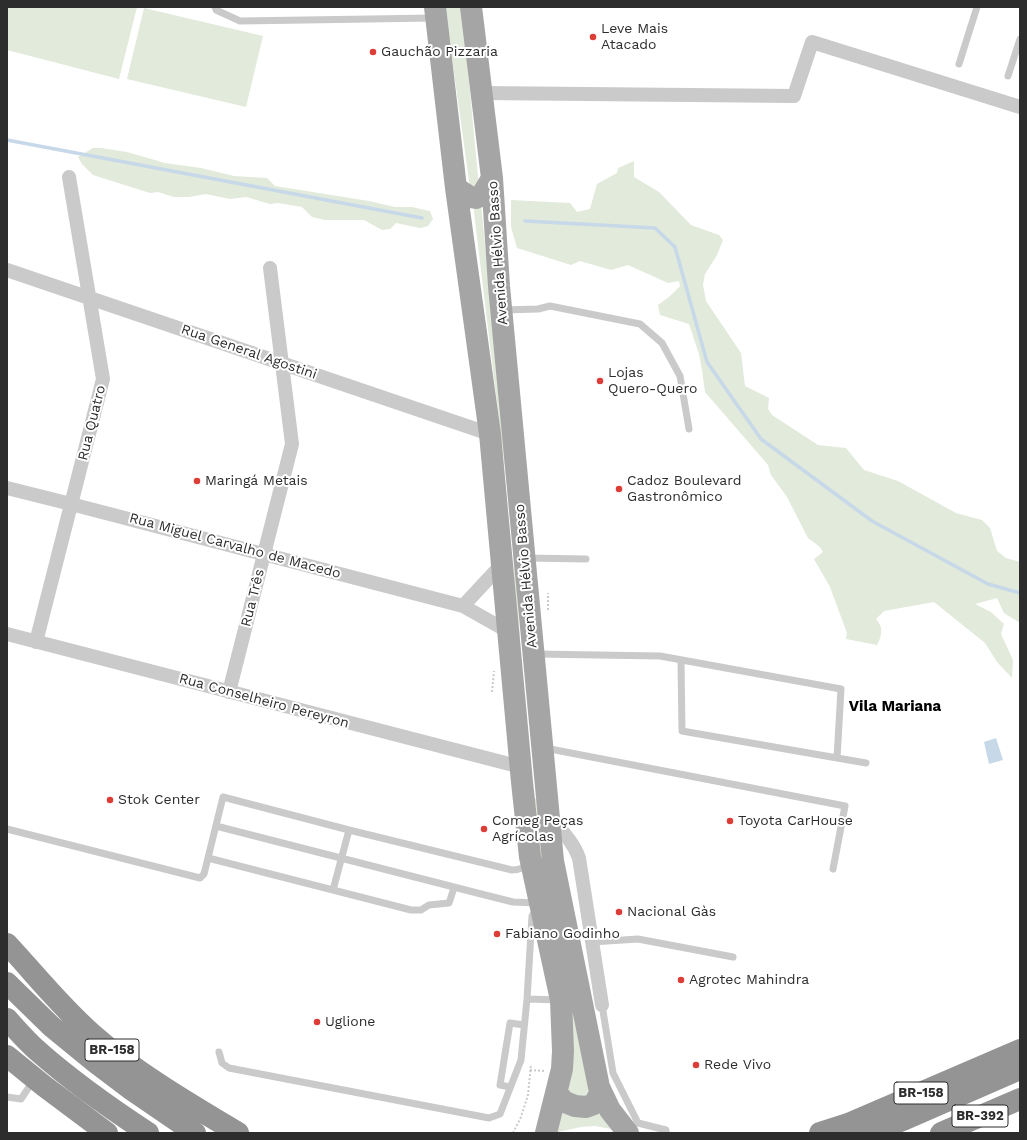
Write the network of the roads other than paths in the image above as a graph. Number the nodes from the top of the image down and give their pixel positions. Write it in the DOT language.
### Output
graph roads {
  1 [pos="215,7"];
  2 [pos="471,7"];
  3 [pos="977,7"];
  4 [pos="436,12"];
  5 [pos="1020,39"];
  6 [pos="959,64"];
  7 [pos="1008,76"];
  8 [pos="482,93"];
  9 [pos="1020,107"];
  10 [pos="69,177"];
  11 [pos="492,178"];
  12 [pos="456,188"];
  13 [pos="270,268"];
  14 [pos="7,270"];
  15 [pos="90,298"];
  16 [pos="501,311"];
  17 [pos="282,363"];
  18 [pos="689,429"];
  19 [pos="490,434"];
  20 [pos="7,488"];
  21 [pos="71,504"];
  22 [pos="264,554"];
  23 [pos="524,558"];
  24 [pos="586,559"];
  25 [pos="503,564"];
  26 [pos="462,606"];
  27 [pos="509,632"];
  28 [pos="7,634"];
  29 [pos="36,642"];
  30 [pos="534,654"];
  31 [pos="681,661"];
  32 [pos="229,692"];
  33 [pos="543,748"];
  34 [pos="837,758"];
  35 [pos="866,763"];
  36 [pos="521,767"];
  37 [pos="549,815"];
  38 [pos="216,826"];
  39 [pos="7,829"];
  40 [pos="349,830"];
  41 [pos="530,857"];
  42 [pos="208,858"];
  43 [pos="341,858"];
  44 [pos="579,858"];
  45 [pos="553,861"];
  46 [pos="833,869"];
  47 [pos="454,888"];
  48 [pos="333,890"];
  49 [pos="540,903"];
  50 [pos="592,942"];
  51 [pos="7,944"];
  52 [pos="733,957"];
  53 [pos="7,983"];
  54 [pos="527,1000"];
  55 [pos="561,1000"];
  56 [pos="602,1005"];
  57 [pos="7,1019"];
  58 [pos="524,1025"];
  59 [pos="1020,1050"];
  60 [pos="219,1052"];
  61 [pos="7,1056"];
  62 [pos="1020,1069"];
  63 [pos="35,1079"];
  64 [pos="510,1087"];
  65 [pos="601,1092"];
  66 [pos="556,1093"];
  67 [pos="7,1097"];
  68 [pos="1020,1099"];
  69 [pos="107,1133"];
  70 [pos="148,1133"];
  71 [pos="195,1133"];
  72 [pos="238,1133"];
  73 [pos="546,1133"];
  74 [pos="628,1133"];
  75 [pos="666,1133"];
  76 [pos="820,1133"];
  77 [pos="868,1133"];
  78 [pos="941,1133"];
  1 -- 4 [label="lane"];
  2 -- 8 [label="main road, Avenida Hélvio Basso"];
  3 -- 6 [label="lane"];
  4 -- 12 [label="main road, Avenida Hélvio Basso"];
  5 -- 7 [label="lane"];
  8 -- 9 [label="street"];
  8 -- 11 [label="main road, Avenida Hélvio Basso"];
  10 -- 15 [label="street, Rua Quatro"];
  11 -- 12 [label="main road"];
  11 -- 16 [label="main road, Avenida Hélvio Basso"];
  12 -- 19 [label="main road, Avenida Hélvio Basso"];
  13 -- 17 [label="street, Rua Três"];
  14 -- 15 [label="street, Rua General Agostini"];
  15 -- 17 [label="street, Rua General Agostini"];
  15 -- 21 [label="street, Rua Quatro"];
  16 -- 18 [label="lane"];
  16 -- 23 [label="main road, Avenida Hélvio Basso"];
  17 -- 19 [label="street, Rua General Agostini"];
  17 -- 22 [label="street, Rua Três"];
  19 -- 25 [label="main road, Avenida Hélvio Basso"];
  20 -- 21 [label="street, Rua Miguel Carvalho de Macedo"];
  21 -- 22 [label="street, Rua Miguel Carvalho de Macedo"];
  21 -- 29 [label="street, Rua Quatro"];
  22 -- 26 [label="street, Rua Miguel Carvalho de Macedo"];
  22 -- 32 [label="street, Rua Três"];
  23 -- 24 [label="lane"];
  23 -- 30 [label="main road, Avenida Hélvio Basso"];
  25 -- 26 [label="street"];
  25 -- 27 [label="main road, Avenida Hélvio Basso"];
  26 -- 27 [label="street, Rua Miguel Carvalho de Macedo"];
  27 -- 36 [label="main road, Avenida Hélvio Basso"];
  28 -- 29 [label="street, Rua Conselheiro Pereyron"];
  29 -- 32 [label="street, Rua Conselheiro Pereyron"];
  30 -- 31 [label="lane"];
  30 -- 33 [label="main road, Avenida Hélvio Basso"];
  31 -- 34 [label="lane"];
  31 -- 34 [label="lane"];
  32 -- 36 [label="street, Rua Conselheiro Pereyron"];
  33 -- 37 [label="main road, Avenida Hélvio Basso"];
  33 -- 46 [label="lane"];
  34 -- 35 [label="lane"];
  36 -- 41 [label="main road, Avenida Hélvio Basso"];
  37 -- 44 [label="street"];
  37 -- 45 [label="main road, Avenida Hélvio Basso"];
  38 -- 40 [label="lane"];
  38 -- 42 [label="lane"];
  38 -- 43 [label="lane"];
  39 -- 42 [label="lane"];
  40 -- 41 [label="lane"];
  40 -- 43 [label="lane"];
  41 -- 49 [label="main road, Avenida Hélvio Basso"];
  42 -- 48 [label="lane"];
  43 -- 47 [label="lane"];
  43 -- 48 [label="lane"];
  44 -- 45 [label="street"];
  44 -- 50 [label="street"];
  45 -- 65 [label="main road, Avenida Hélvio Basso"];
  47 -- 48 [label="lane"];
  47 -- 49 [label="lane"];
  49 -- 54 [label="lane"];
  49 -- 55 [label="main road, Avenida Hélvio Basso"];
  50 -- 52 [label="lane"];
  50 -- 56 [label="street"];
  51 -- 72 [label="highway, BR-158"];
  53 -- 71 [label="highway, BR-158"];
  54 -- 55 [label="lane"];
  54 -- 58 [label="lane"];
  55 -- 66 [label="main road, Avenida Hélvio Basso"];
  56 -- 75 [label="lane"];
  57 -- 70 [label="highway"];
  58 -- 64 [label="lane"];
  58 -- 64 [label="lane"];
  59 -- 76 [label="highway, BR-158"];
  60 -- 64 [label="lane"];
  61 -- 63 [label="highway"];
  62 -- 77 [label="highway, BR-158"];
  63 -- 67 [label="lane"];
  63 -- 69 [label="highway"];
  65 -- 66 [label="main road"];
  65 -- 74 [label="main road, Avenida Hélvio Basso"];
  66 -- 73 [label="main road, Avenida Hélvio Basso"];
  68 -- 78 [label="highway, BR-392 / BR-392"];
}
